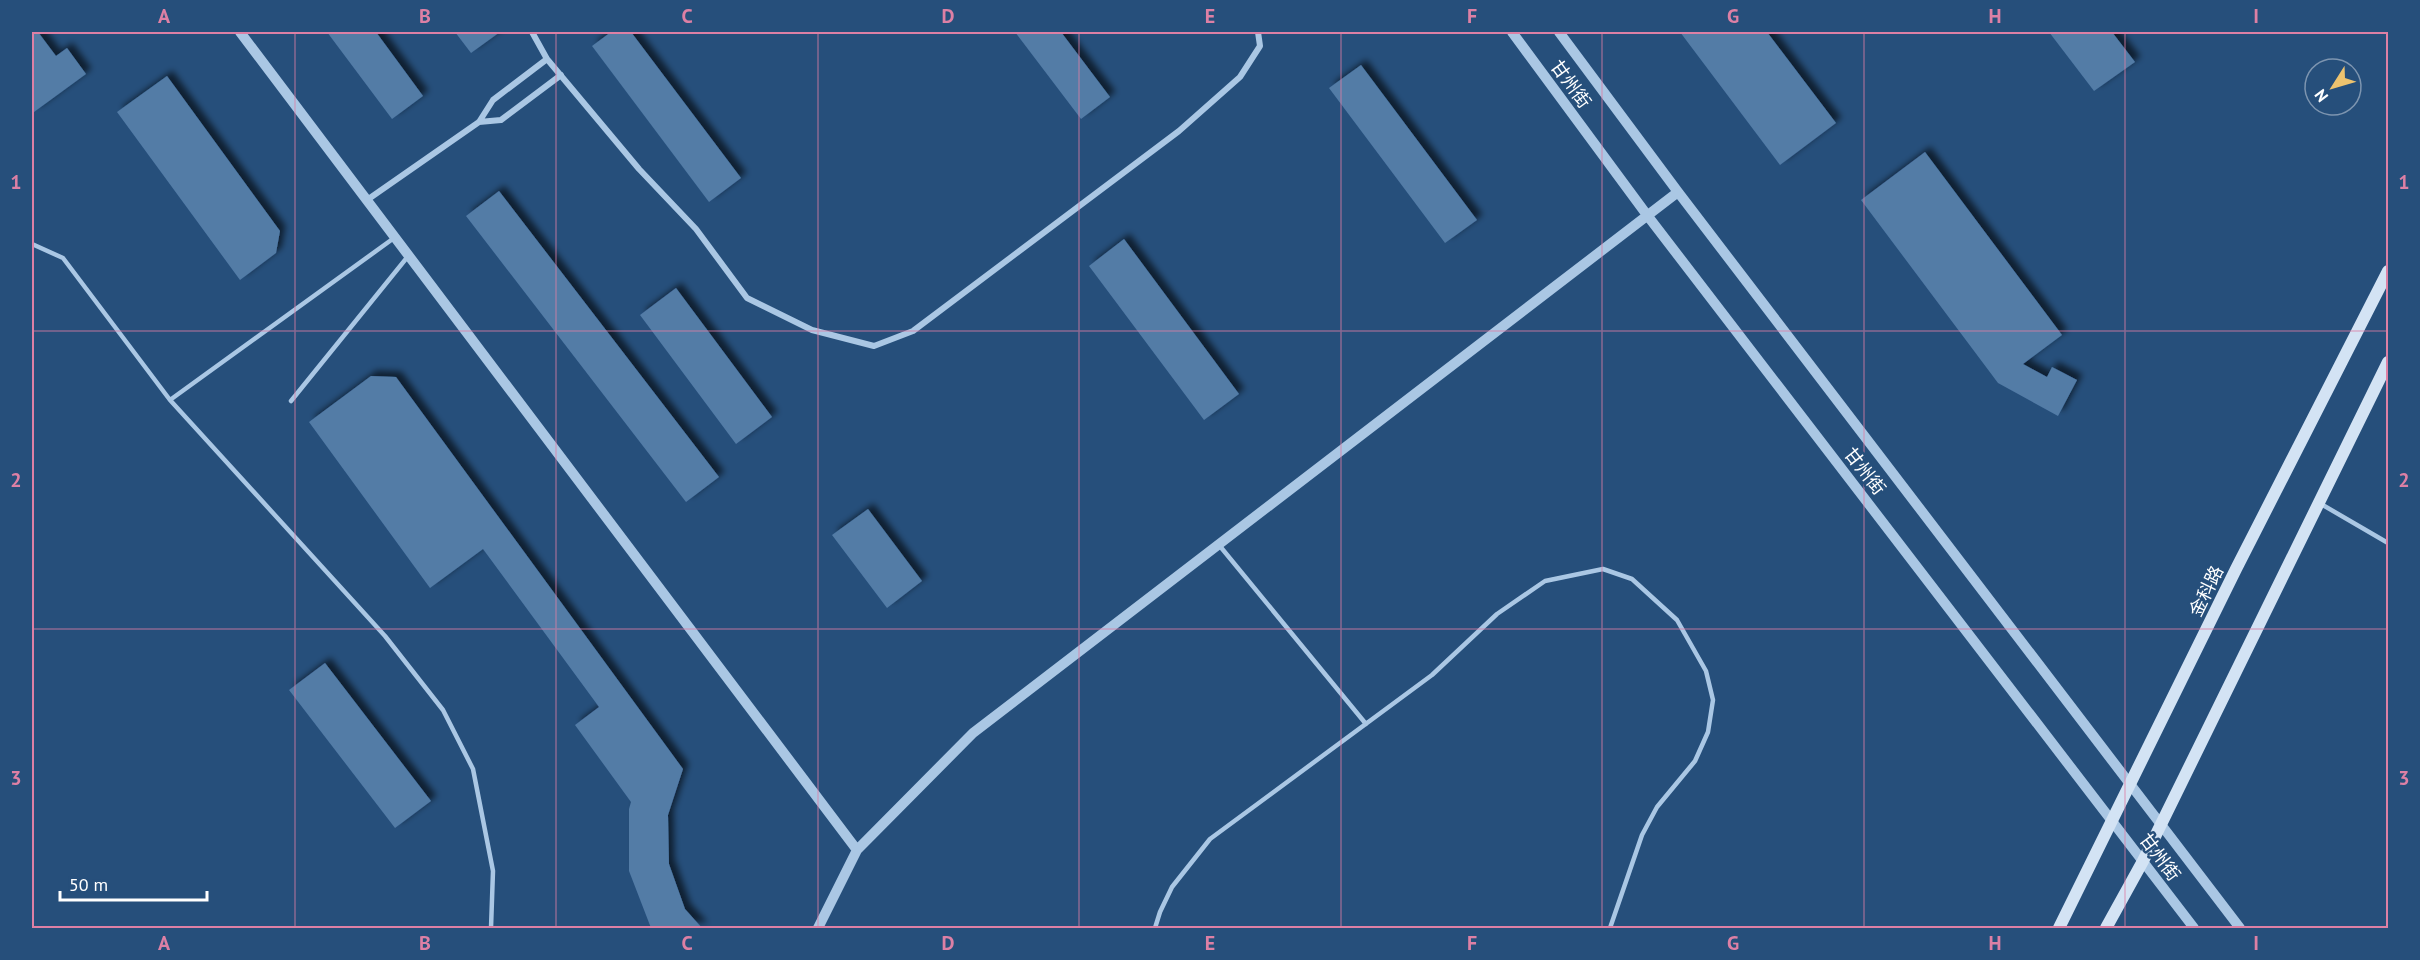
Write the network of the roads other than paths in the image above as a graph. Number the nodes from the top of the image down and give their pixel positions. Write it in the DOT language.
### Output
graph roads {
  1 [pos="240,32"];
  2 [pos="532,32"];
  3 [pos="1258,32"];
  4 [pos="1512,32"];
  5 [pos="1559,32"];
  6 [pos="547,59"];
  7 [pos="561,75"];
  8 [pos="479,122"];
  9 [pos="1678,192"];
  10 [pos="367,200"];
  11 [pos="1647,215"];
  12 [pos="395,237"];
  13 [pos="32,244"];
  14 [pos="409,255"];
  15 [pos="2388,271"];
  16 [pos="2388,362"];
  17 [pos="170,400"];
  18 [pos="291,401"];
  19 [pos="2319,503"];
  20 [pos="2388,543"];
  21 [pos="1219,545"];
  22 [pos="1366,724"];
  23 [pos="2132,784"];
  24 [pos="2113,822"];
  25 [pos="2161,823"];
  26 [pos="857,850"];
  27 [pos="2143,861"];
  28 [pos="491,928"];
  29 [pos="818,928"];
  30 [pos="1155,928"];
  31 [pos="1610,928"];
  32 [pos="2059,928"];
  33 [pos="2106,928"];
  34 [pos="2194,928"];
  35 [pos="2240,928"];
  1 -- 10 [label="street"];
  2 -- 6 [label="street"];
  3 -- 7 [label="street"];
  4 -- 11 [label="street, 甘州街"];
  5 -- 9 [label="street, 甘州街"];
  6 -- 7 [label="street"];
  6 -- 8 [label="street"];
  7 -- 8 [label="street"];
  8 -- 10 [label="street"];
  9 -- 11 [label="street"];
  9 -- 23 [label="street, 甘州街"];
  10 -- 12 [label="street"];
  11 -- 21 [label="street"];
  11 -- 24 [label="street, 甘州街"];
  12 -- 14 [label="street"];
  12 -- 17 [label="lane"];
  13 -- 17 [label="lane"];
  14 -- 18 [label="lane"];
  14 -- 26 [label="street"];
  15 -- 23 [label="main road, 金科路"];
  16 -- 19 [label="main road"];
  17 -- 28 [label="lane"];
  19 -- 20 [label="lane"];
  19 -- 25 [label="main road"];
  21 -- 22 [label="lane"];
  21 -- 26 [label="street"];
  22 -- 30 [label="lane"];
  22 -- 31 [label="lane"];
  23 -- 24 [label="main road, 金科路"];
  23 -- 25 [label="street, 甘州街"];
  24 -- 27 [label="street, 甘州街"];
  24 -- 32 [label="main road, 金科路"];
  25 -- 27 [label="main road"];
  25 -- 35 [label="street, 甘州街"];
  26 -- 29 [label="street"];
  27 -- 33 [label="main road"];
  27 -- 34 [label="street, 甘州街"];
}
